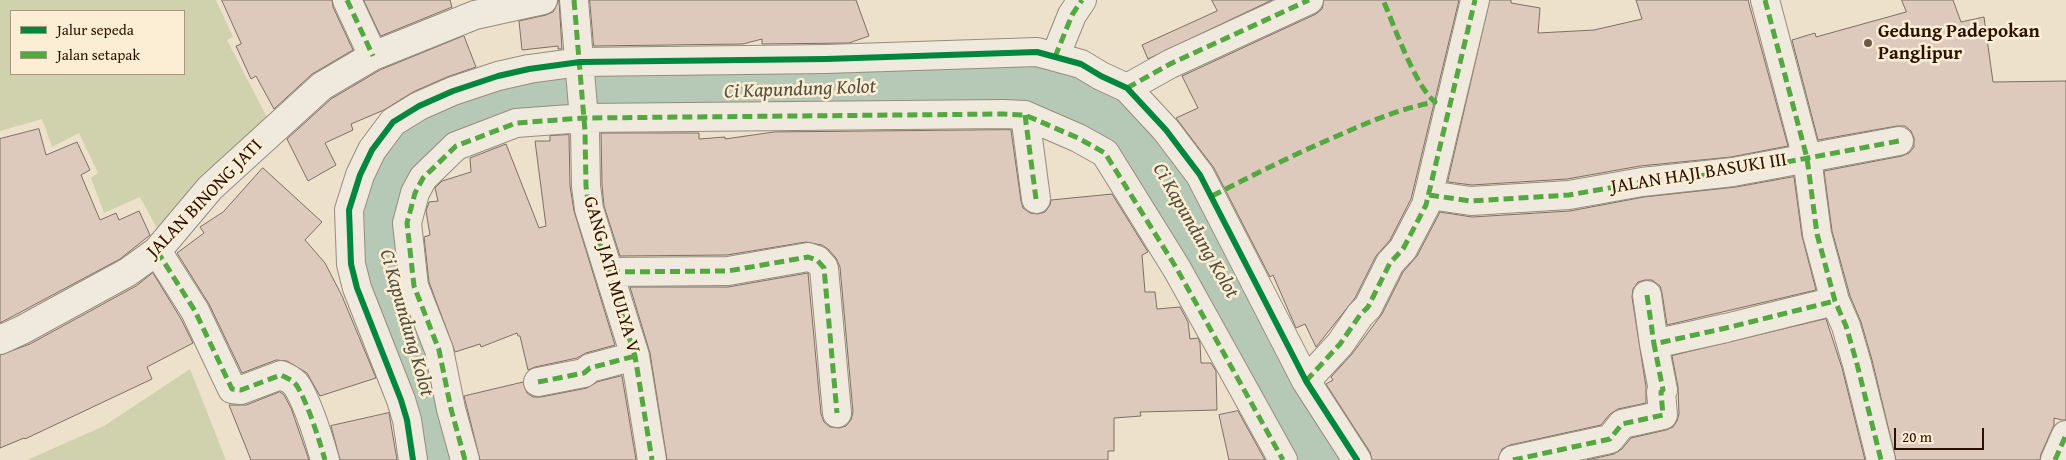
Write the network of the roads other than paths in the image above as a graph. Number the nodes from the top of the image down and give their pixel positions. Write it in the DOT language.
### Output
graph roads {
  1 [pos="347,0"];
  2 [pos="543,0"];
  3 [pos="574,0"];
  4 [pos="1082,0"];
  5 [pos="1309,0"];
  6 [pos="1475,0"];
  7 [pos="1765,0"];
  8 [pos="373,56"];
  9 [pos="1055,57"];
  10 [pos="580,68"];
  11 [pos="1127,88"];
  12 [pos="584,112"];
  13 [pos="1025,116"];
  14 [pos="1900,141"];
  15 [pos="1807,158"];
  16 [pos="1429,195"];
  17 [pos="1036,199"];
  18 [pos="157,252"];
  19 [pos="610,272"];
  20 [pos="1647,295"];
  21 [pos="1835,302"];
  22 [pos="0,340"];
  23 [pos="1654,344"];
  24 [pos="635,356"];
  25 [pos="1306,381"];
  26 [pos="538,382"];
  27 [pos="837,413"];
  28 [pos="2066,435"];
  29 [pos="325,460"];
  30 [pos="413,460"];
  31 [pos="465,460"];
  32 [pos="652,460"];
  33 [pos="1283,460"];
  34 [pos="1357,460"];
  35 [pos="1513,460"];
  36 [pos="1881,460"];
  37 [pos="2055,460"];
  1 -- 8 [label="street"];
  2 -- 8 [label="street, JALAN BINONG JATI"];
  3 -- 10 [label="street, GANG JATI MULYA V"];
  4 -- 9 [label="street"];
  5 -- 11 [label="street"];
  6 -- 16 [label="street"];
  7 -- 15 [label="street, JALAN HAJI BASUKI III"];
  8 -- 18 [label="street, JALAN BINONG JATI"];
  9 -- 10 [label="street"];
  9 -- 11 [label="street"];
  10 -- 12 [label="street, GANG JATI MULYA V"];
  10 -- 30 [label="street"];
  11 -- 25 [label="street"];
  12 -- 13 [label="street"];
  12 -- 19 [label="street, GANG JATI MULYA V"];
  12 -- 31 [label="street"];
  13 -- 17 [label="street"];
  13 -- 33 [label="street"];
  14 -- 15 [label="street"];
  15 -- 16 [label="street, JALAN HAJI BASUKI III"];
  15 -- 21 [label="street"];
  16 -- 25 [label="street"];
  18 -- 22 [label="street, JALAN BINONG JATI"];
  18 -- 29 [label="street"];
  19 -- 24 [label="street, GANG JATI MULYA V"];
  19 -- 27 [label="street"];
  20 -- 23 [label="street"];
  21 -- 23 [label="street"];
  21 -- 36 [label="street"];
  23 -- 35 [label="street"];
  24 -- 26 [label="street"];
  24 -- 32 [label="street, GANG JATI MULYA V"];
  25 -- 34 [label="street"];
  28 -- 37 [label="street"];
}
